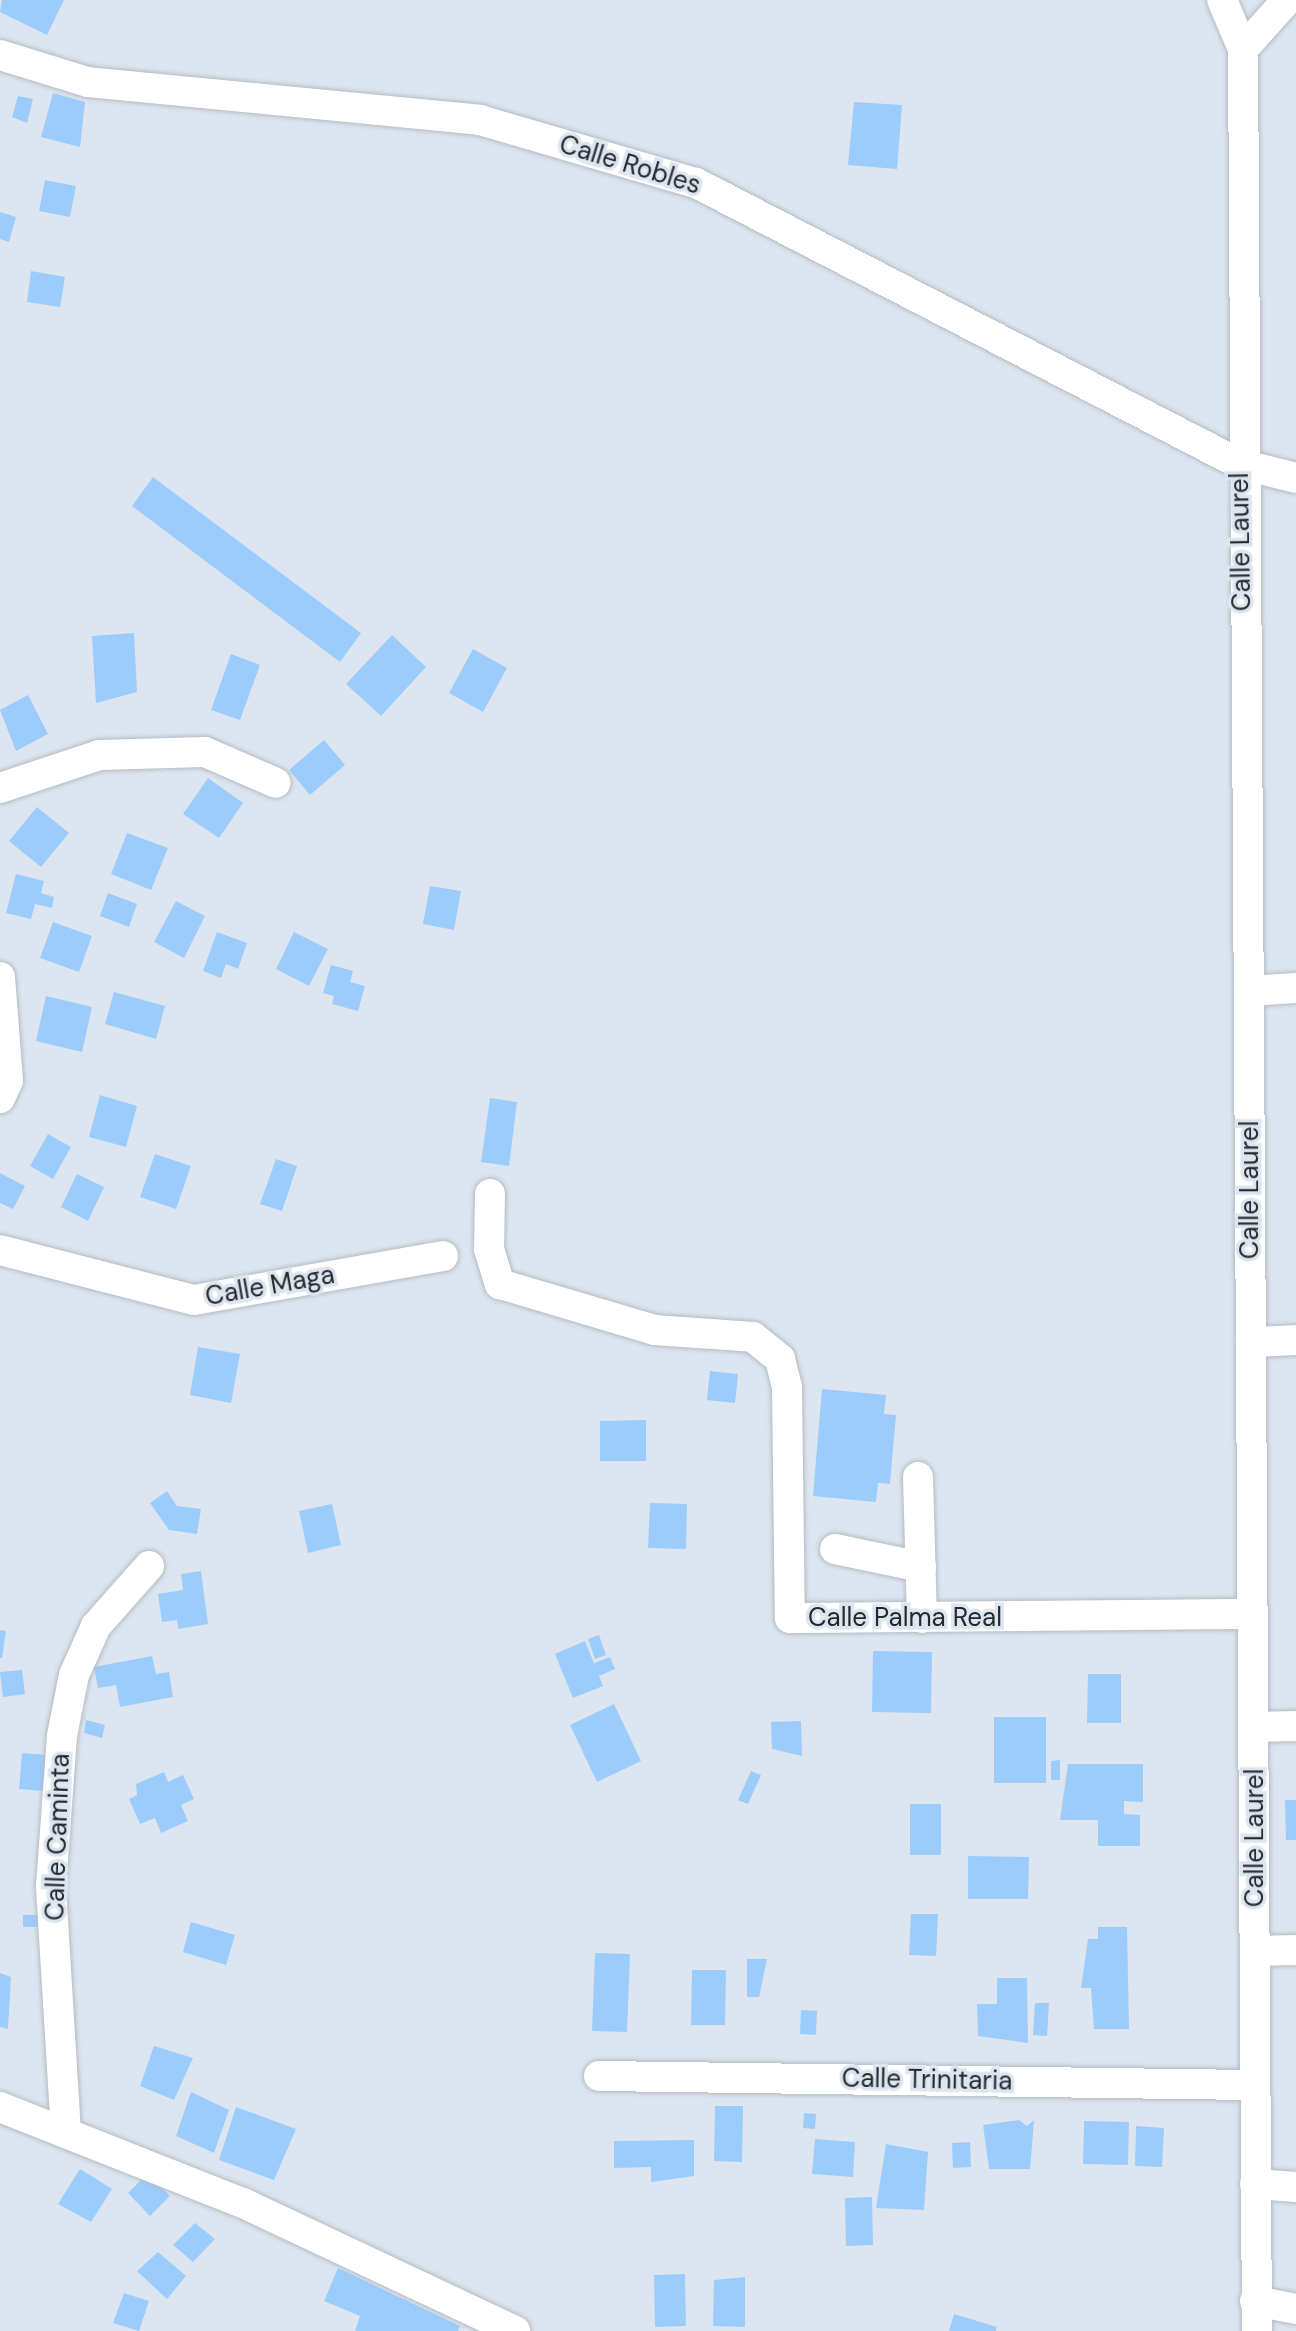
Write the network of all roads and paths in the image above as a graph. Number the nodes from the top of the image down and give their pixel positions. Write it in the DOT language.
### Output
graph roads {
  1 [pos="1222,0"];
  2 [pos="1287,0"];
  3 [pos="1243,49"];
  4 [pos="0,55"];
  5 [pos="1240,464"];
  6 [pos="1296,478"];
  7 [pos="276,783"];
  8 [pos="0,788"];
  9 [pos="0,977"];
  10 [pos="1296,988"];
  11 [pos="1249,991"];
  12 [pos="0,1098"];
  13 [pos="490,1194"];
  14 [pos="0,1250"];
  15 [pos="443,1256"];
  16 [pos="1296,1340"];
  17 [pos="1251,1342"];
  18 [pos="918,1477"];
  19 [pos="835,1549"];
  20 [pos="149,1566"];
  21 [pos="921,1567"];
  22 [pos="1250,1614"];
  23 [pos="922,1618"];
  24 [pos="1296,1726"];
  25 [pos="1255,1727"];
  26 [pos="1296,1950"];
  27 [pos="1255,1951"];
  28 [pos="599,2076"];
  29 [pos="1255,2085"];
  30 [pos="0,2107"];
  31 [pos="66,2133"];
  32 [pos="1255,2184"];
  33 [pos="1296,2187"];
  34 [pos="1255,2301"];
  35 [pos="1296,2309"];
  36 [pos="478,2326"];
  37 [pos="515,2331"];
  38 [pos="1257,2331"];
  1 -- 3 [label="street"];
  2 -- 3 [label="street"];
  3 -- 5 [label="street, Calle Laurel"];
  4 -- 5 [label="street, Calle Robles"];
  5 -- 6 [label="street, Calle Robles"];
  5 -- 11 [label="street, Calle Laurel"];
  7 -- 8 [label="street"];
  9 -- 12 [label="street"];
  10 -- 11 [label="street"];
  11 -- 17 [label="street, Calle Laurel"];
  13 -- 23 [label="street, Calle Palma Real"];
  14 -- 15 [label="street, Calle Maga"];
  16 -- 17 [label="street"];
  17 -- 22 [label="street, Calle Laurel"];
  18 -- 21 [label="street"];
  19 -- 21 [label="street"];
  20 -- 31 [label="street, Calle Caminta"];
  21 -- 23 [label="street"];
  22 -- 23 [label="street, Calle Palma Real"];
  22 -- 25 [label="street, Calle Laurel"];
  24 -- 25 [label="street"];
  25 -- 27 [label="street, Calle Laurel"];
  26 -- 27 [label="street"];
  27 -- 29 [label="street, Calle Laurel"];
  28 -- 29 [label="street, Calle Trinitaria"];
  29 -- 32 [label="street, Calle Laurel"];
  30 -- 31 [label="street"];
  31 -- 36 [label="street"];
  32 -- 33 [label="street"];
  32 -- 34 [label="street, Calle Laurel"];
  34 -- 35 [label="street"];
  34 -- 38 [label="street, Calle Laurel"];
  36 -- 37 [label="street"];
}
